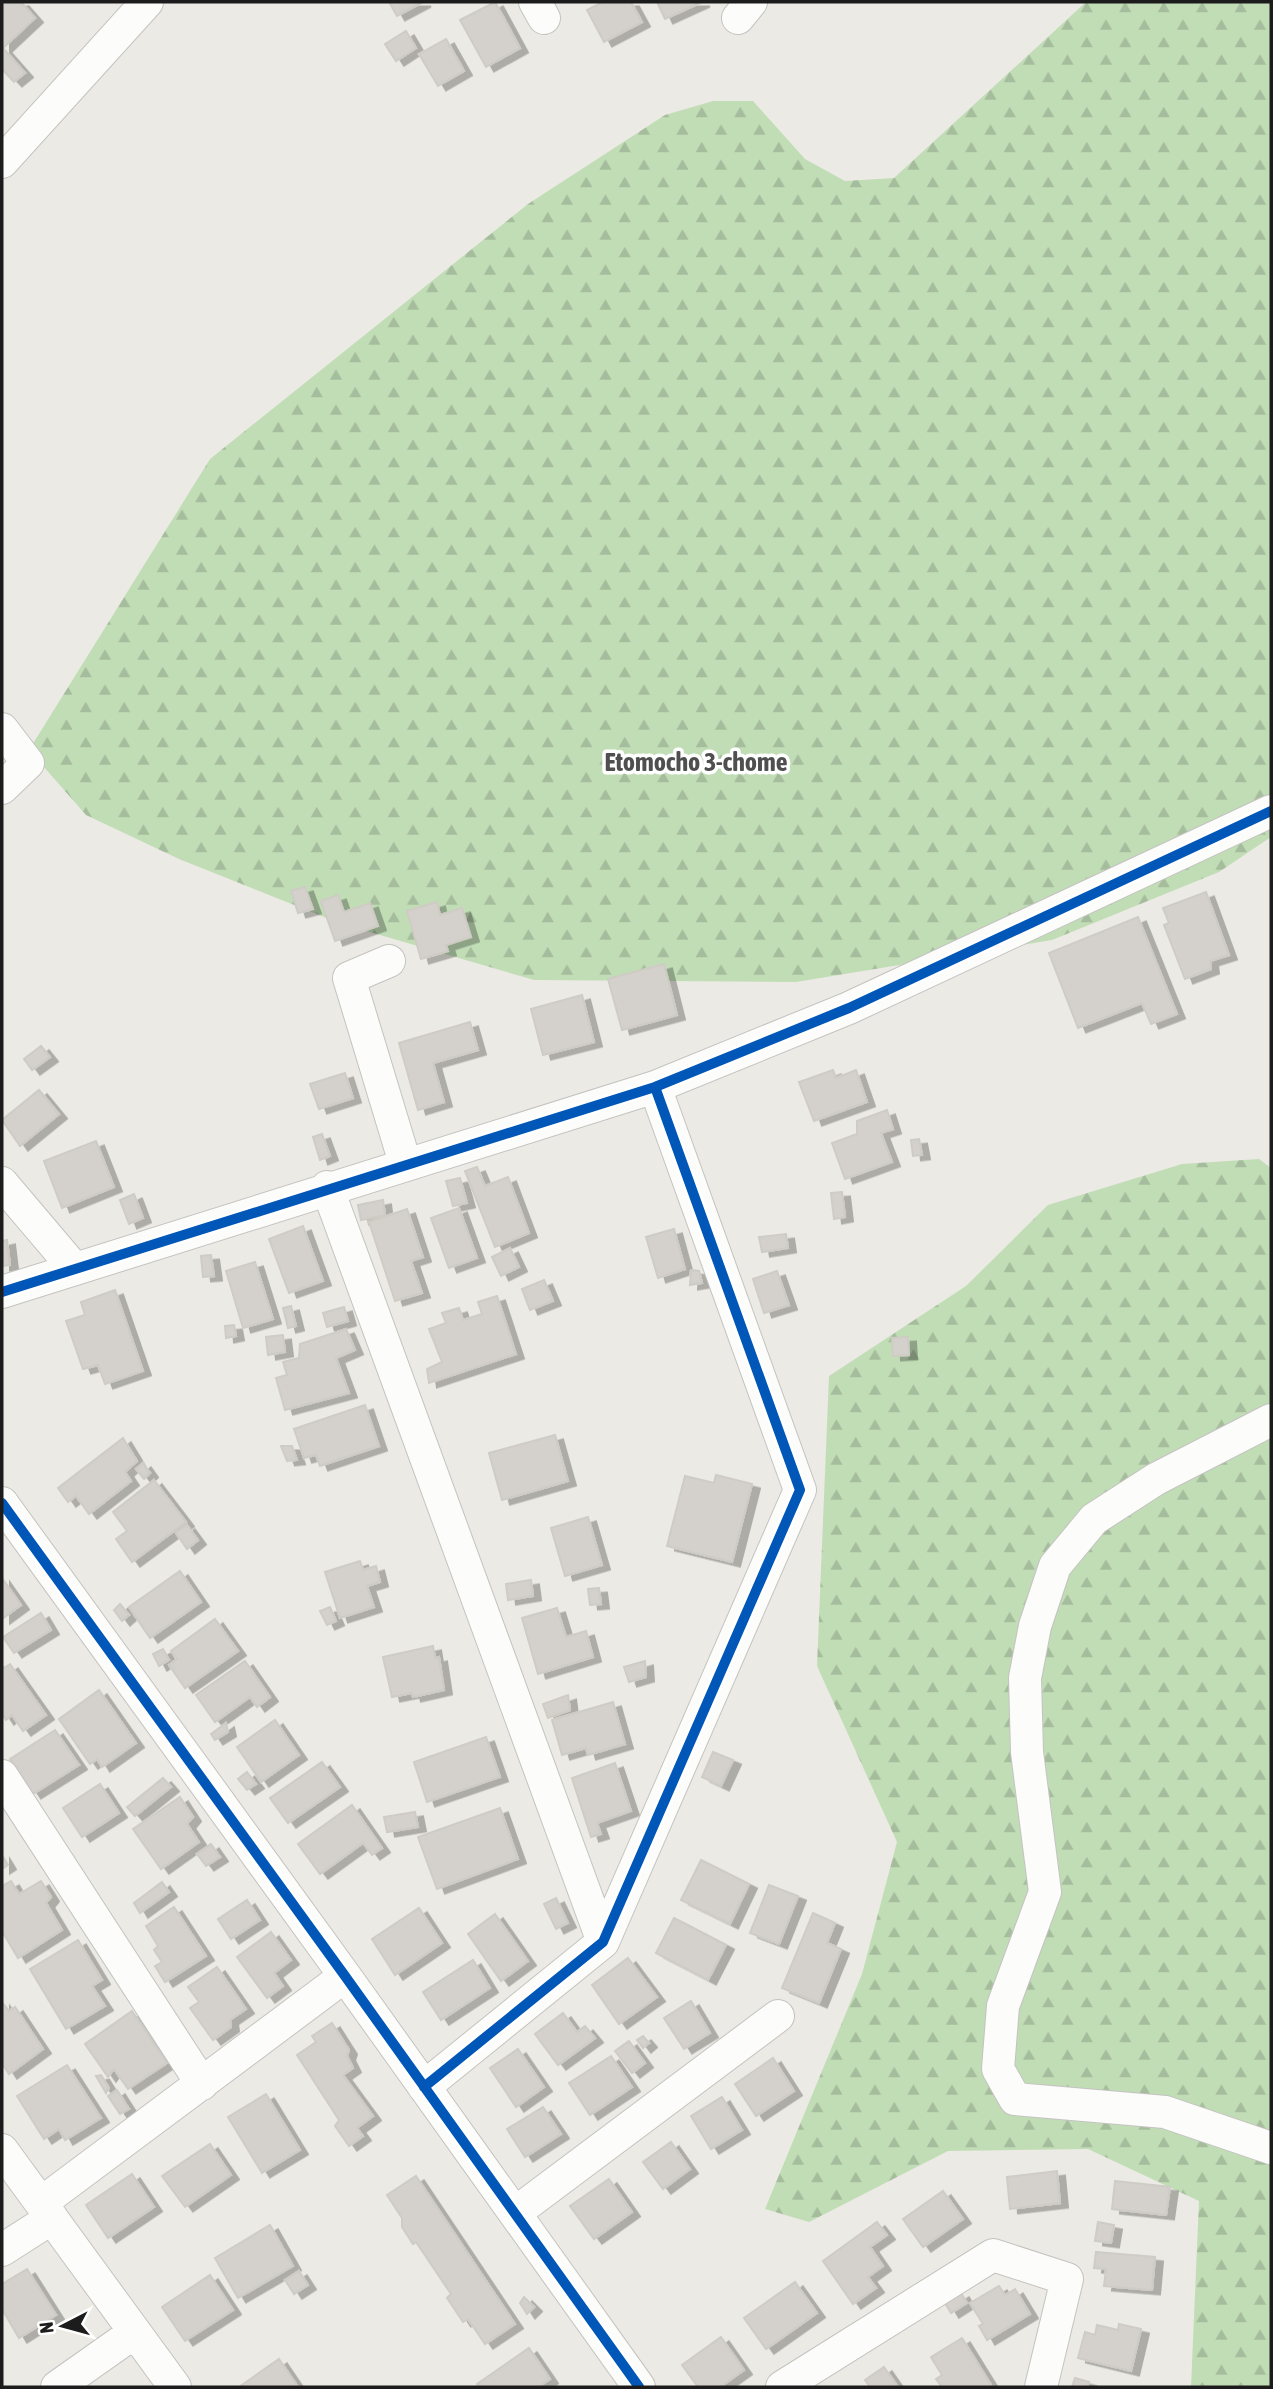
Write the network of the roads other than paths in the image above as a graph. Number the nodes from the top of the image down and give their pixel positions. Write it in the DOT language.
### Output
graph roads {
  1 [pos="147,2"];
  2 [pos="2,162"];
  3 [pos="2,729"];
  4 [pos="2,788"];
  5 [pos="1271,811"];
  6 [pos="389,961"];
  7 [pos="655,1087"];
  8 [pos="405,1163"];
  9 [pos="2,1183"];
  10 [pos="327,1187"];
  11 [pos="74,1268"];
  12 [pos="2,1292"];
  13 [pos="1271,1420"];
  14 [pos="2,1503"];
  15 [pos="2,1776"];
  16 [pos="603,1942"];
  17 [pos="345,1976"];
  18 [pos="778,2016"];
  19 [pos="202,2084"];
  20 [pos="424,2087"];
  21 [pos="1271,2148"];
  22 [pos="2,2150"];
  23 [pos="46,2211"];
  24 [pos="515,2213"];
  25 [pos="2,2250"];
  26 [pos="135,2332"];
  27 [pos="57,2387"];
  28 [pos="175,2387"];
  29 [pos="639,2387"];
  30 [pos="782,2387"];
  31 [pos="1041,2387"];
  1 -- 2 [label="street"];
  3 -- 4 [label="street"];
  5 -- 7 [label="street"];
  6 -- 8 [label="street"];
  7 -- 8 [label="street"];
  7 -- 16 [label="street"];
  8 -- 10 [label="street"];
  9 -- 11 [label="street"];
  10 -- 11 [label="street"];
  10 -- 16 [label="street"];
  11 -- 12 [label="street"];
  13 -- 21 [label="street"];
  14 -- 17 [label="street"];
  15 -- 19 [label="street"];
  16 -- 20 [label="street"];
  17 -- 19 [label="street"];
  17 -- 20 [label="street"];
  18 -- 24 [label="street"];
  19 -- 23 [label="street"];
  20 -- 24 [label="street"];
  22 -- 23 [label="street"];
  23 -- 25 [label="street"];
  23 -- 26 [label="street"];
  24 -- 29 [label="street"];
  26 -- 27 [label="street"];
  26 -- 28 [label="street"];
  30 -- 31 [label="street"];
}
